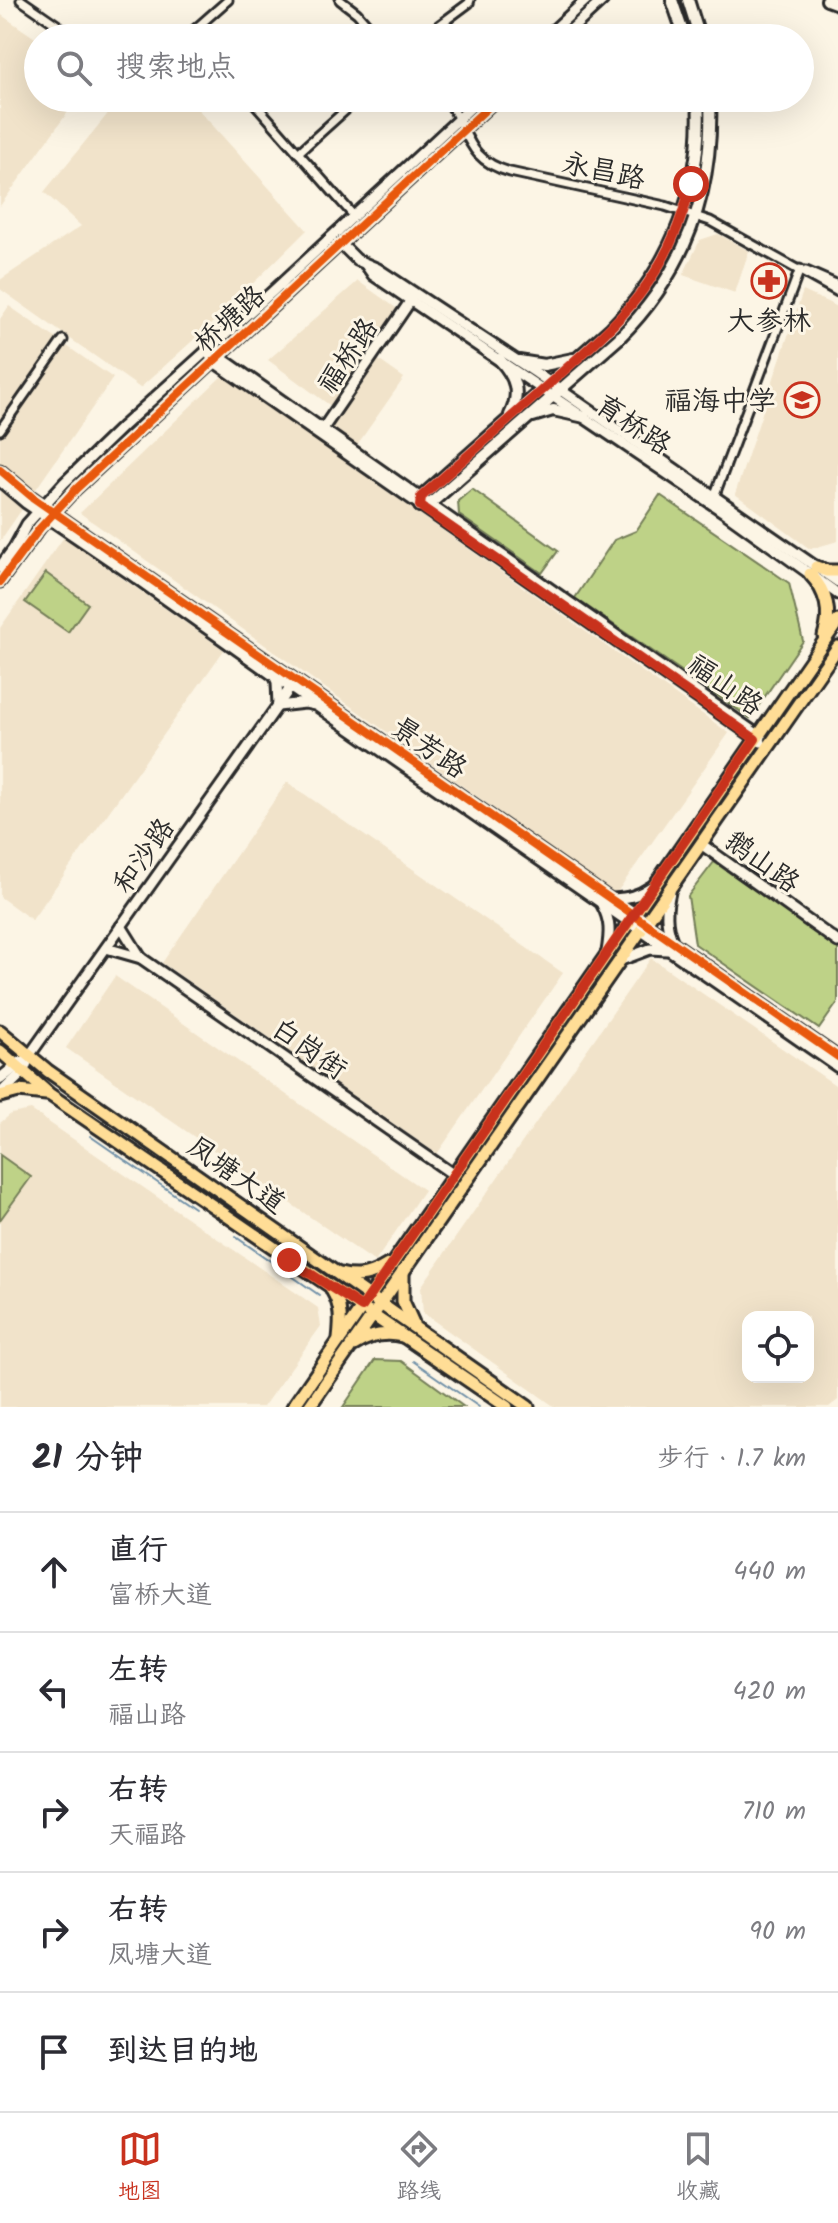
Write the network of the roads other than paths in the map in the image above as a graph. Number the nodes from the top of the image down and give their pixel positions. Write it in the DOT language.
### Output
graph roads {
  1 [pos="21,0"];
  2 [pos="228,0"];
  3 [pos="340,0"];
  4 [pos="470,0"];
  5 [pos="586,0"];
  6 [pos="603,0"];
  7 [pos="672,0"];
  8 [pos="688,0"];
  9 [pos="695,0"];
  10 [pos="827,0"];
  11 [pos="838,4"];
  12 [pos="692,13"];
  13 [pos="56,24"];
  14 [pos="200,24"];
  15 [pos="367,24"];
  16 [pos="441,24"];
  17 [pos="560,24"];
  18 [pos="577,24"];
  19 [pos="680,24"];
  20 [pos="696,24"];
  21 [pos="262,112"];
  22 [pos="343,112"];
  23 [pos="455,112"];
  24 [pos="466,112"];
  25 [pos="483,112"];
  26 [pos="698,112"];
  27 [pos="710,112"];
  28 [pos="459,118"];
  29 [pos="464,130"];
  30 [pos="298,153"];
  31 [pos="684,212"];
  32 [pos="354,216"];
  33 [pos="696,216"];
  34 [pos="342,245"];
  35 [pos="366,265"];
  36 [pos="800,269"];
  37 [pos="838,285"];
  38 [pos="838,292"];
  39 [pos="411,300"];
  40 [pos="610,329"];
  41 [pos="618,339"];
  42 [pos="63,340"];
  43 [pos="207,350"];
  44 [pos="582,354"];
  45 [pos="216,359"];
  46 [pos="499,359"];
  47 [pos="519,361"];
  48 [pos="546,386"];
  49 [pos="557,393"];
  50 [pos="585,417"];
  51 [pos="528,418"];
  52 [pos="504,424"];
  53 [pos="0,430"];
  54 [pos="321,432"];
  55 [pos="0,470"];
  56 [pos="0,481"];
  57 [pos="714,497"];
  58 [pos="424,502"];
  59 [pos="40,508"];
  60 [pos="51,515"];
  61 [pos="0,567"];
  62 [pos="813,571"];
  63 [pos="838,571"];
  64 [pos="0,582"];
  65 [pos="838,582"];
  66 [pos="838,594"];
  67 [pos="838,621"];
  68 [pos="838,647"];
  69 [pos="819,648"];
  70 [pos="274,675"];
  71 [pos="293,684"];
  72 [pos="316,705"];
  73 [pos="278,706"];
  74 [pos="757,737"];
  75 [pos="770,746"];
  76 [pos="701,844"];
  77 [pos="654,885"];
  78 [pos="670,889"];
  79 [pos="605,900"];
  80 [pos="631,918"];
  81 [pos="121,926"];
  82 [pos="644,927"];
  83 [pos="838,942"];
  84 [pos="672,946"];
  85 [pos="106,948"];
  86 [pos="607,952"];
  87 [pos="141,958"];
  88 [pos="621,960"];
  89 [pos="0,1031"];
  90 [pos="0,1051"];
  91 [pos="29,1056"];
  92 [pos="838,1057"];
  93 [pos="838,1067"];
  94 [pos="19,1069"];
  95 [pos="0,1079"];
  96 [pos="49,1094"];
  97 [pos="0,1095"];
  98 [pos="454,1175"];
  99 [pos="392,1263"];
  100 [pos="403,1271"];
  101 [pos="334,1272"];
  102 [pos="323,1281"];
  103 [pos="370,1296"];
  104 [pos="381,1304"];
  105 [pos="362,1307"];
  106 [pos="373,1315"];
  107 [pos="416,1327"];
  108 [pos="406,1337"];
  109 [pos="338,1341"];
  110 [pos="350,1347"];
  111 [pos="293,1407"];
  112 [pos="309,1407"];
  113 [pos="507,1407"];
  114 [pos="528,1407"];
  1 -- 13 [label="street"];
  2 -- 14 [label="street"];
  3 -- 15 [label="street"];
  4 -- 16 [label="street"];
  5 -- 17 [label="street"];
  6 -- 18 [label="street"];
  7 -- 19 [label="main road"];
  8 -- 12 [label="main road"];
  9 -- 12 [label="main road"];
  10 -- 11 [label="main road"];
  12 -- 20 [label="main road"];
  21 -- 30 [label="street"];
  22 -- 30 [label="street"];
  23 -- 28 [label="street, 永昌路"];
  24 -- 28 [label="street, 桥塘路"];
  25 -- 29 [label="street, 桥塘路"];
  26 -- 31 [label="main road"];
  27 -- 33 [label="main road"];
  28 -- 29 [label="street, 永昌路"];
  28 -- 32 [label="street, 桥塘路"];
  29 -- 31 [label="street, 永昌路"];
  29 -- 34 [label="street, 桥塘路"];
  30 -- 32 [label="street"];
  31 -- 33 [label="street, 永昌路"];
  31 -- 40 [label="main road"];
  32 -- 43 [label="street, 桥塘路"];
  33 -- 36 [label="street, 永昌路"];
  33 -- 41 [label="main road"];
  34 -- 35 [label="street, 育桥路"];
  34 -- 45 [label="street, 桥塘路"];
  35 -- 39 [label="street, 育桥路"];
  35 -- 47 [label="street, 育桥路"];
  36 -- 37 [label="street, 永昌路"];
  36 -- 38 [label="street, 永昌路"];
  36 -- 57 [label="street"];
  39 -- 46 [label="street, 育桥路"];
  39 -- 54 [label="street, 福桥路"];
  40 -- 41 [label="street"];
  40 -- 44 [label="main road"];
  41 -- 49 [label="main road"];
  42 -- 53 [label="street"];
  43 -- 45 [label="street, 福山路"];
  43 -- 59 [label="street, 桥塘路"];
  44 -- 47 [label="main road"];
  44 -- 48 [label="main road"];
  45 -- 54 [label="street, 福山路"];
  45 -- 60 [label="street, 桥塘路"];
  46 -- 48 [label="street, 育桥路"];
  46 -- 52 [label="main road"];
  47 -- 48 [label="street, 育桥路"];
  48 -- 49 [label="street, 育桥路"];
  48 -- 52 [label="main road"];
  49 -- 50 [label="street, 育桥路"];
  49 -- 51 [label="main road"];
  49 -- 57 [label="street, 育桥路"];
  50 -- 51 [label="main road"];
  50 -- 62 [label="street, 育桥路"];
  51 -- 58 [label="main road"];
  52 -- 58 [label="main road"];
  54 -- 58 [label="street, 福山路"];
  55 -- 59 [label="street, 景芳路"];
  56 -- 59 [label="street, 景芳路"];
  57 -- 62 [label="street, 育桥路"];
  58 -- 74 [label="street, 福山路"];
  59 -- 60 [label="street, 景芳路"];
  59 -- 61 [label="street, 桥塘路"];
  60 -- 64 [label="street, 桥塘路"];
  60 -- 70 [label="street, 景芳路"];
  60 -- 71 [label="street, 景芳路"];
  62 -- 63 [label="main road"];
  62 -- 65 [label="street, 育桥路"];
  62 -- 66 [label="street, 育桥路"];
  62 -- 69 [label="main road"];
  67 -- 69 [label="main road"];
  68 -- 75 [label="main road"];
  69 -- 74 [label="main road"];
  70 -- 71 [label="street, 景芳路"];
  70 -- 73 [label="street"];
  71 -- 72 [label="street, 景芳路"];
  71 -- 73 [label="street, 和沙路"];
  71 -- 79 [label="street, 景芳路"];
  72 -- 73 [label="street"];
  72 -- 79 [label="street, 景芳路"];
  73 -- 81 [label="street, 和沙路"];
  74 -- 75 [label="street, 福山路"];
  74 -- 77 [label="main road"];
  75 -- 76 [label="main road"];
  76 -- 78 [label="main road"];
  76 -- 83 [label="street, 鹅山路"];
  77 -- 79 [label="street"];
  77 -- 80 [label="main road"];
  78 -- 82 [label="main road"];
  78 -- 84 [label="street"];
  79 -- 80 [label="street, 景芳路"];
  79 -- 86 [label="street"];
  80 -- 82 [label="street, 景芳路"];
  80 -- 86 [label="main road"];
  81 -- 85 [label="street, 和沙路"];
  81 -- 87 [label="street"];
  82 -- 84 [label="street, 景芳路"];
  82 -- 88 [label="main road"];
  84 -- 88 [label="street"];
  84 -- 92 [label="street, 景芳路"];
  84 -- 93 [label="street, 景芳路"];
  85 -- 87 [label="street"];
  85 -- 91 [label="street, 和沙路"];
  86 -- 98 [label="main road"];
  87 -- 98 [label="street, 白岗街"];
  88 -- 100 [label="main road"];
  89 -- 91 [label="main road, 凤塘大道"];
  90 -- 94 [label="main road, 凤塘大道"];
  91 -- 94 [label="main road, 和沙路"];
  91 -- 101 [label="main road, 凤塘大道"];
  94 -- 95 [label="main road, 和沙路"];
  94 -- 96 [label="main road, 凤塘大道"];
  94 -- 97 [label="main road, 和沙路"];
  96 -- 97 [label="main road"];
  96 -- 102 [label="main road, 凤塘大道"];
  98 -- 99 [label="main road"];
  99 -- 101 [label="main road"];
  99 -- 103 [label="main road"];
  100 -- 104 [label="main road"];
  100 -- 107 [label="main road"];
  101 -- 103 [label="main road, 凤塘大道"];
  102 -- 105 [label="main road, 凤塘大道"];
  102 -- 109 [label="main road"];
  103 -- 104 [label="main road, 凤塘大道"];
  103 -- 105 [label="main road"];
  104 -- 106 [label="main road"];
  104 -- 107 [label="main road, 凤塘大道"];
  105 -- 106 [label="main road, 凤塘大道"];
  105 -- 109 [label="main road"];
  106 -- 108 [label="main road, 凤塘大道"];
  106 -- 110 [label="main road"];
  107 -- 114 [label="main road, 凤塘大道"];
  108 -- 110 [label="main road"];
  108 -- 113 [label="main road, 凤塘大道"];
  109 -- 111 [label="main road"];
  110 -- 112 [label="main road"];
}
